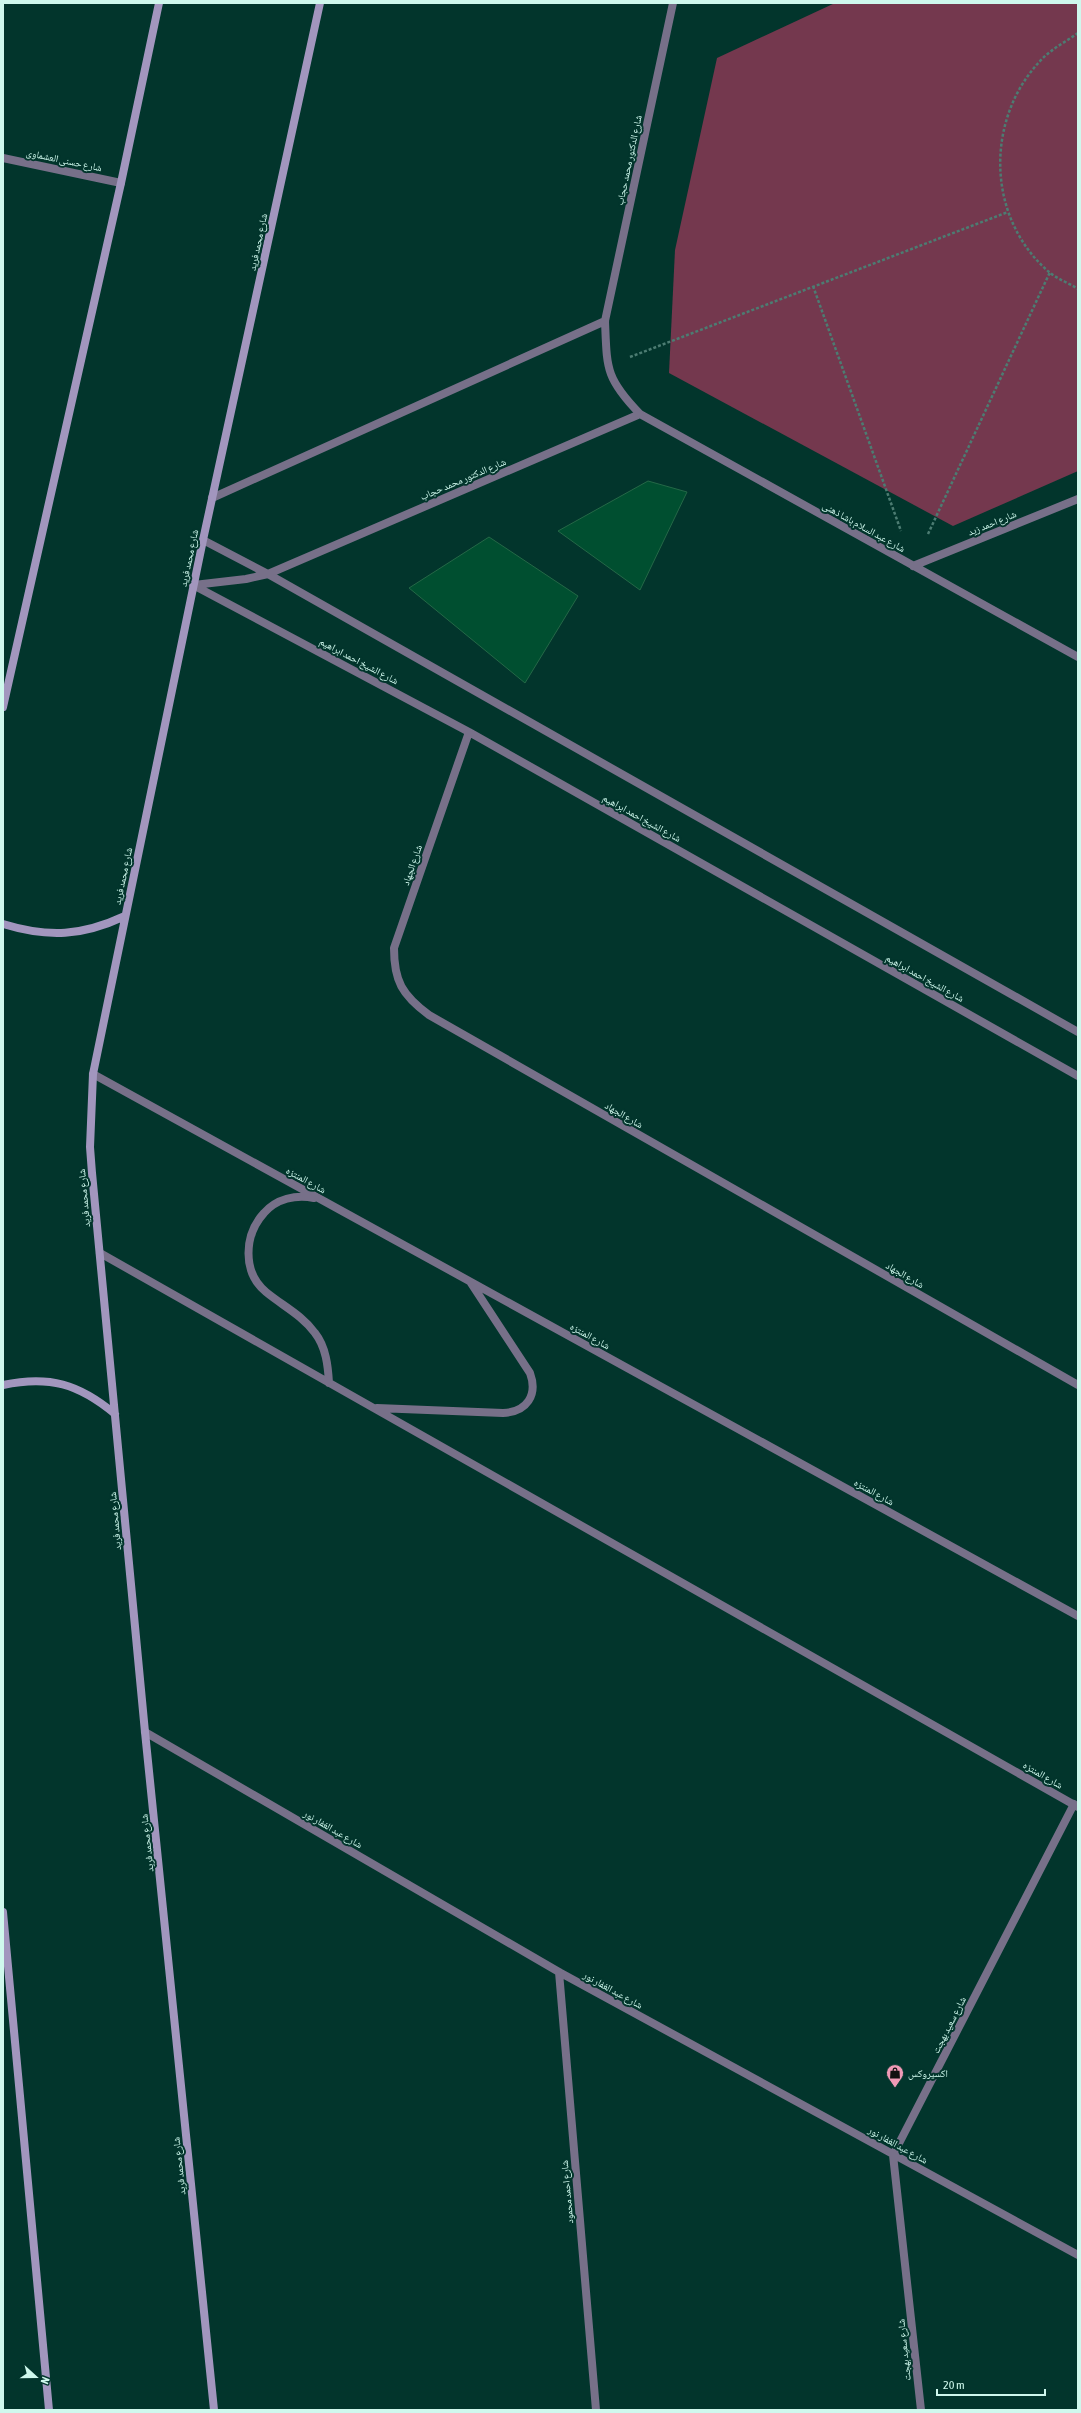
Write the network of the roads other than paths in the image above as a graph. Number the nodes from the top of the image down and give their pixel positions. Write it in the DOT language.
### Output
graph roads {
  1 [pos="159,3"];
  2 [pos="320,3"];
  3 [pos="673,3"];
  4 [pos="3,158"];
  5 [pos="122,183"];
  6 [pos="606,321"];
  7 [pos="640,414"];
  8 [pos="212,498"];
  9 [pos="1078,499"];
  10 [pos="203,540"];
  11 [pos="913,566"];
  12 [pos="268,574"];
  13 [pos="193,585"];
  14 [pos="1078,658"];
  15 [pos="3,707"];
  16 [pos="469,732"];
  17 [pos="125,916"];
  18 [pos="3,924"];
  19 [pos="1078,1032"];
  20 [pos="93,1074"];
  21 [pos="1078,1076"];
  22 [pos="321,1199"];
  23 [pos="100,1253"];
  24 [pos="469,1281"];
  25 [pos="329,1383"];
  26 [pos="3,1385"];
  27 [pos="1078,1385"];
  28 [pos="374,1408"];
  29 [pos="115,1414"];
  30 [pos="1078,1616"];
  31 [pos="145,1732"];
  32 [pos="1076,1806"];
  33 [pos="3,1912"];
  34 [pos="559,1972"];
  35 [pos="893,2155"];
  36 [pos="1078,2255"];
  37 [pos="49,2410"];
  38 [pos="214,2410"];
  39 [pos="596,2410"];
  40 [pos="921,2410"];
  1 -- 5 [label="main road"];
  2 -- 8 [label="main road, شارع محمد فريد"];
  3 -- 6 [label="street, شارع الدكتور محمد حجاب"];
  4 -- 5 [label="street, شارع حسنى العشماوى"];
  5 -- 15 [label="main road"];
  6 -- 7 [label="street, شارع الدكتور محمد حجاب"];
  6 -- 8 [label="street"];
  7 -- 11 [label="street, شارع عبد السلام باشا ذهنى"];
  7 -- 12 [label="street, شارع الدكتور محمد حجاب"];
  8 -- 10 [label="main road, شارع محمد فريد"];
  9 -- 11 [label="street, شارع احمد زيد"];
  10 -- 12 [label="street"];
  10 -- 13 [label="main road, شارع محمد فريد"];
  11 -- 14 [label="street, شارع عبد السلام باشا ذهنى"];
  12 -- 13 [label="street, شارع الدكتور محمد حجاب"];
  12 -- 19 [label="street"];
  13 -- 16 [label="street, شارع الشيخ احمد ابراهيم"];
  13 -- 17 [label="main road, شارع محمد فريد"];
  16 -- 21 [label="street, شارع الشيخ احمد ابراهيم"];
  16 -- 27 [label="street, شارع الجهاد"];
  17 -- 18 [label="main road"];
  17 -- 20 [label="main road, شارع محمد فريد"];
  20 -- 22 [label="street, شارع المنتزه"];
  20 -- 23 [label="main road, شارع محمد فريد"];
  22 -- 24 [label="street, شارع المنتزه"];
  22 -- 25 [label="street"];
  23 -- 25 [label="street, شارع المنتزه"];
  23 -- 29 [label="main road, شارع محمد فريد"];
  24 -- 28 [label="street"];
  24 -- 30 [label="street, شارع المنتزه"];
  25 -- 28 [label="street, شارع المنتزه"];
  26 -- 29 [label="main road"];
  28 -- 32 [label="street, شارع المنتزه"];
  29 -- 31 [label="main road, شارع محمد فريد"];
  31 -- 34 [label="street, شارع عبد الغفار نور"];
  31 -- 38 [label="main road, شارع محمد فريد"];
  32 -- 35 [label="street, شارع سعيد بهجت"];
  33 -- 37 [label="main road"];
  34 -- 35 [label="street, شارع عبد الغفار نور"];
  34 -- 39 [label="street, شارع احمد محمود"];
  35 -- 36 [label="street, شارع عبد الغفار نور"];
  35 -- 40 [label="street, شارع سعيد بهجت"];
}
